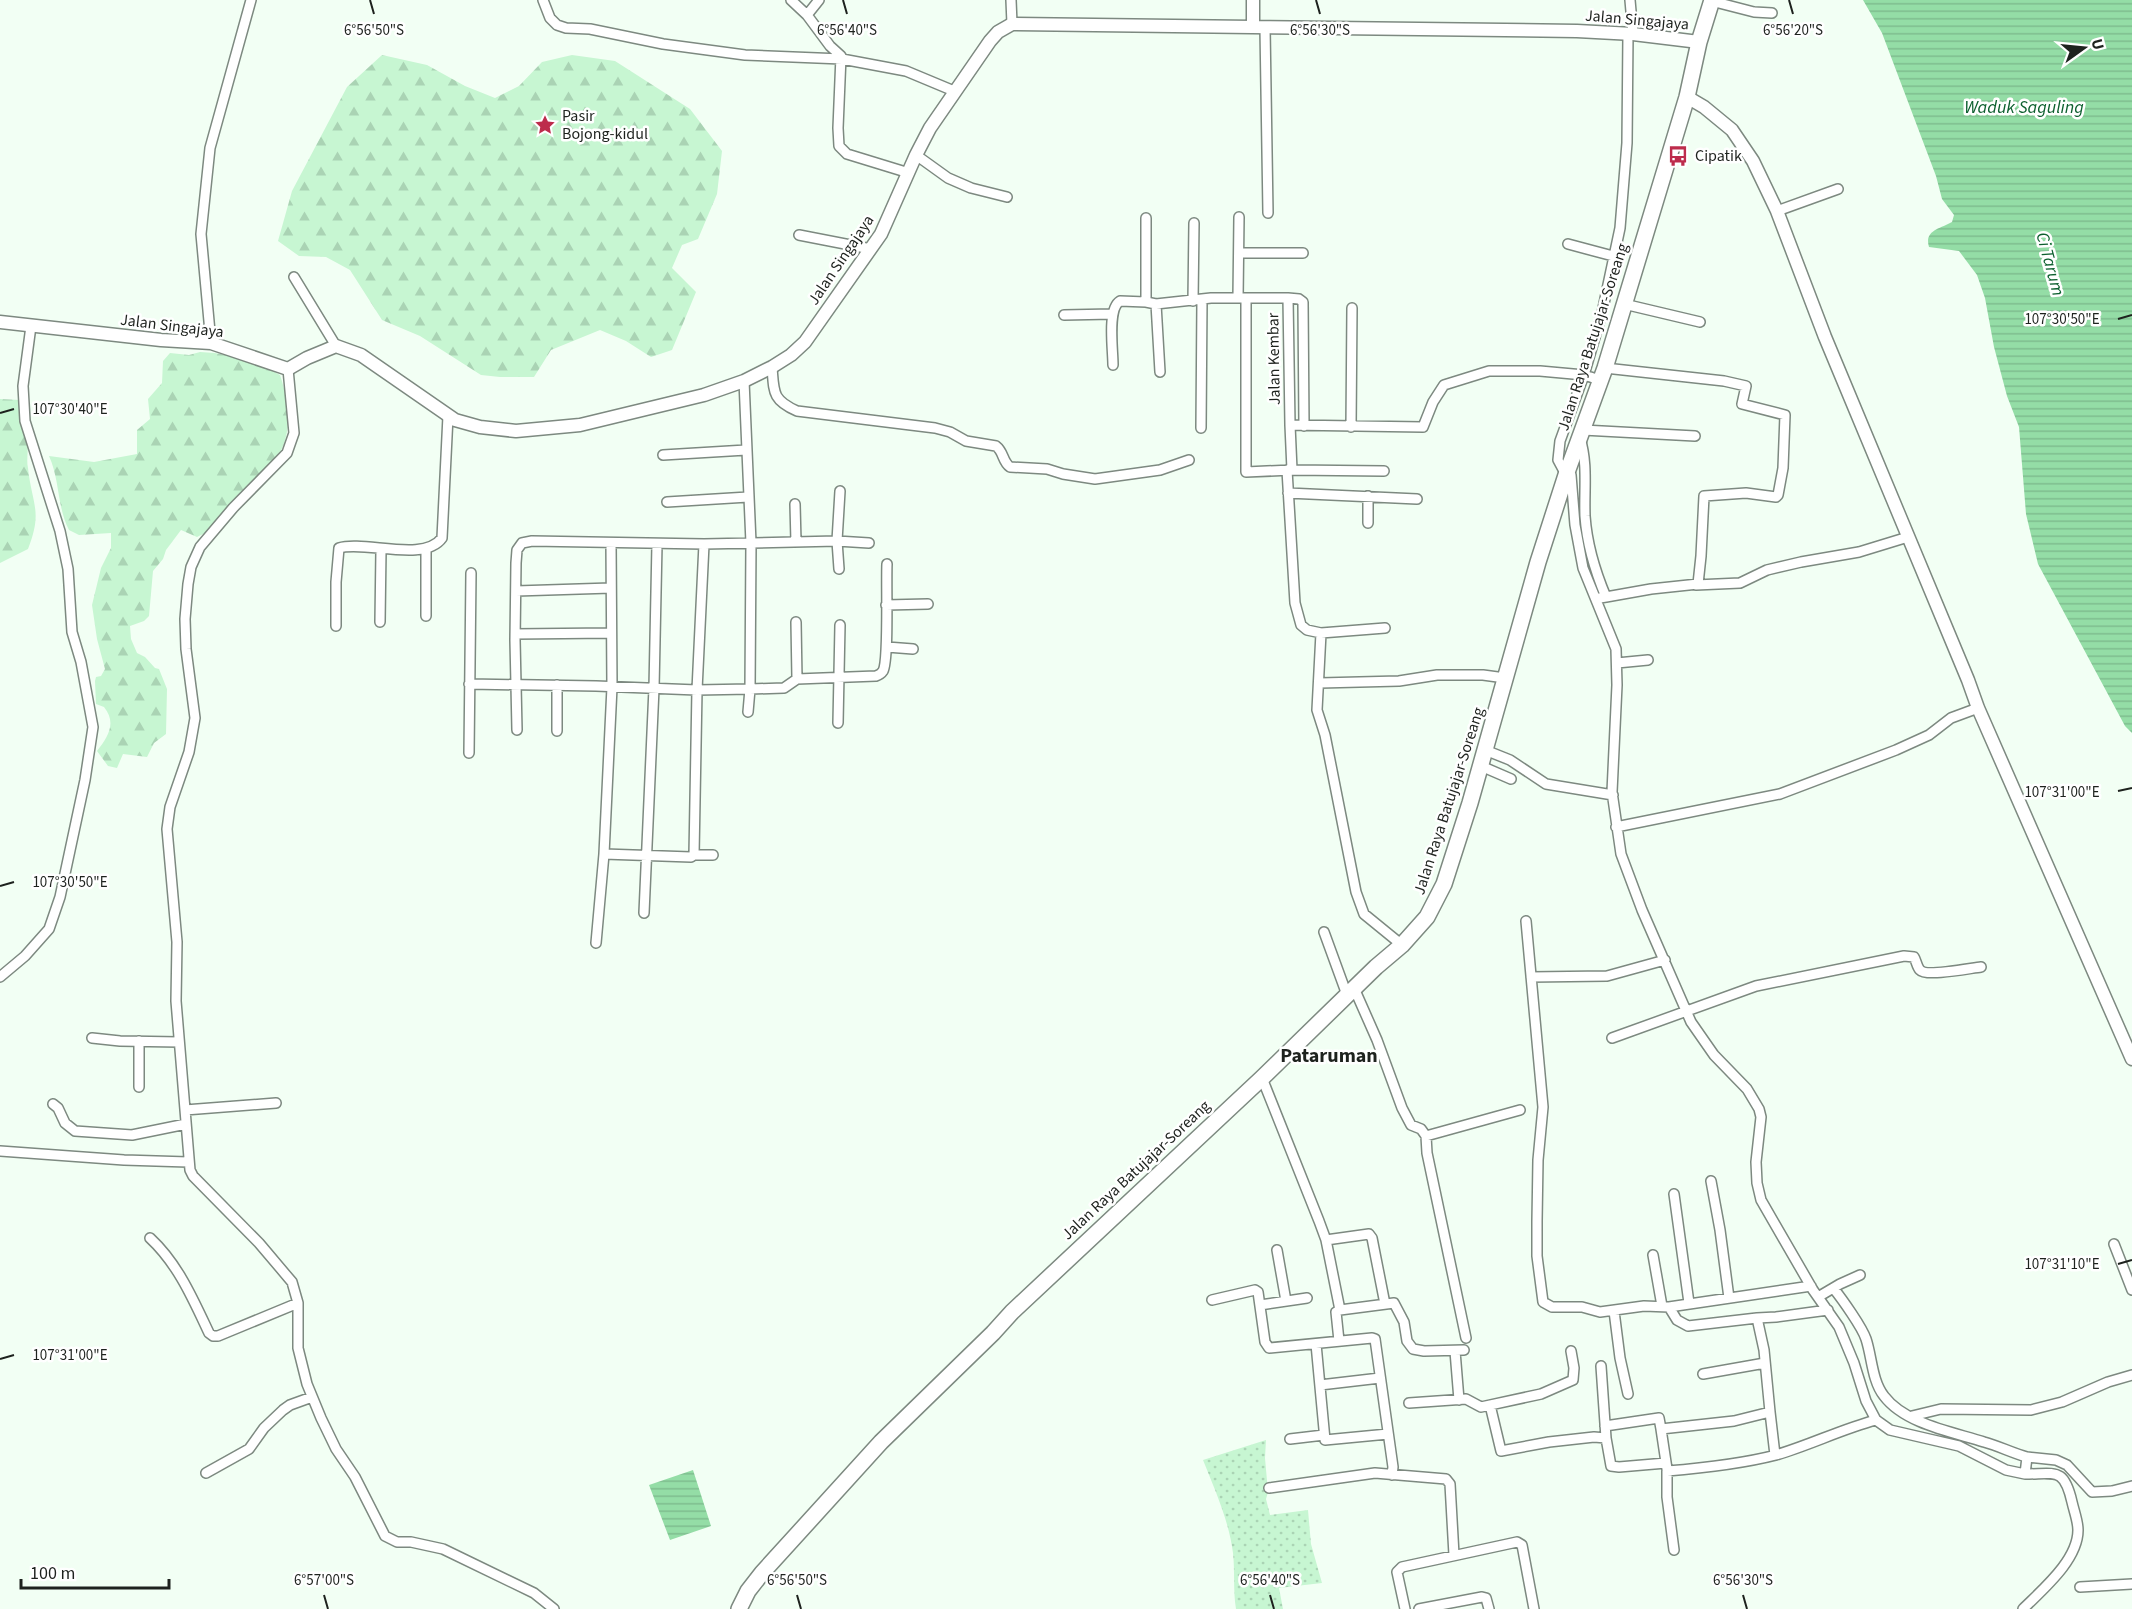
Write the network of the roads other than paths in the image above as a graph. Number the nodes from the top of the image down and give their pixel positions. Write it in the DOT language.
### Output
graph roads {
  1 [pos="251,0"];
  2 [pos="543,0"];
  3 [pos="790,0"];
  4 [pos="819,0"];
  5 [pos="1011,0"];
  6 [pos="1253,0"];
  7 [pos="1630,0"];
  8 [pos="1712,1"];
  9 [pos="1772,14"];
  10 [pos="807,15"];
  11 [pos="1012,24"];
  12 [pos="1259,27"];
  13 [pos="1631,34"];
  14 [pos="1699,42"];
  15 [pos="842,59"];
  16 [pos="954,90"];
  17 [pos="1687,97"];
  18 [pos="916,155"];
  19 [pos="909,173"];
  20 [pos="1838,189"];
  21 [pos="1007,197"];
  22 [pos="1776,211"];
  23 [pos="1268,213"];
  24 [pos="1239,217"];
  25 [pos="1146,218"];
  26 [pos="1194,223"];
  27 [pos="799,235"];
  28 [pos="1568,244"];
  29 [pos="871,249"];
  30 [pos="1239,253"];
  31 [pos="1303,253"];
  32 [pos="1613,256"];
  33 [pos="294,276"];
  34 [pos="1288,297"];
  35 [pos="1242,298"];
  36 [pos="1198,301"];
  37 [pos="1151,303"];
  38 [pos="1624,304"];
  39 [pos="1352,308"];
  40 [pos="1112,314"];
  41 [pos="1064,315"];
  42 [pos="0,322"];
  43 [pos="1700,322"];
  44 [pos="31,326"];
  45 [pos="211,343"];
  46 [pos="336,346"];
  47 [pos="1113,365"];
  48 [pos="772,367"];
  49 [pos="288,369"];
  50 [pos="1160,372"];
  51 [pos="1594,375"];
  52 [pos="744,381"];
  53 [pos="448,416"];
  54 [pos="1290,425"];
  55 [pos="1304,426"];
  56 [pos="1351,427"];
  57 [pos="1201,428"];
  58 [pos="1695,436"];
  59 [pos="1581,437"];
  60 [pos="746,450"];
  61 [pos="663,455"];
  62 [pos="1189,460"];
  63 [pos="1569,467"];
  64 [pos="1289,470"];
  65 [pos="1384,471"];
  66 [pos="840,491"];
  67 [pos="1288,493"];
  68 [pos="748,496"];
  69 [pos="1368,496"];
  70 [pos="1417,499"];
  71 [pos="667,502"];
  72 [pos="795,504"];
  73 [pos="1368,523"];
  74 [pos="1908,537"];
  75 [pos="837,541"];
  76 [pos="796,542"];
  77 [pos="611,543"];
  78 [pos="751,543"];
  79 [pos="869,543"];
  80 [pos="657,544"];
  81 [pos="704,544"];
  82 [pos="426,549"];
  83 [pos="381,550"];
  84 [pos="887,564"];
  85 [pos="839,569"];
  86 [pos="471,573"];
  87 [pos="1696,585"];
  88 [pos="611,588"];
  89 [pos="516,591"];
  90 [pos="1601,598"];
  91 [pos="928,604"];
  92 [pos="886,605"];
  93 [pos="426,616"];
  94 [pos="796,621"];
  95 [pos="380,622"];
  96 [pos="840,625"];
  97 [pos="336,626"];
  98 [pos="1385,628"];
  99 [pos="611,633"];
  100 [pos="1321,633"];
  101 [pos="515,634"];
  102 [pos="887,647"];
  103 [pos="913,649"];
  104 [pos="1648,660"];
  105 [pos="1617,663"];
  106 [pos="840,677"];
  107 [pos="1505,678"];
  108 [pos="797,679"];
  109 [pos="1320,683"];
  110 [pos="470,684"];
  111 [pos="516,685"];
  112 [pos="557,686"];
  113 [pos="612,687"];
  114 [pos="654,688"];
  115 [pos="750,689"];
  116 [pos="698,690"];
  117 [pos="1978,708"];
  118 [pos="748,712"];
  119 [pos="838,723"];
  120 [pos="517,730"];
  121 [pos="557,731"];
  122 [pos="1485,750"];
  123 [pos="469,753"];
  124 [pos="1481,766"];
  125 [pos="1511,779"];
  126 [pos="1613,795"];
  127 [pos="1616,827"];
  128 [pos="604,854"];
  129 [pos="693,855"];
  130 [pos="713,855"];
  131 [pos="648,856"];
  132 [pos="644,913"];
  133 [pos="1527,921"];
  134 [pos="1324,933"];
  135 [pos="596,943"];
  136 [pos="1402,945"];
  137 [pos="1665,960"];
  138 [pos="1981,967"];
  139 [pos="0,977"];
  140 [pos="1531,977"];
  141 [pos="1350,991"];
  142 [pos="1686,1010"];
  143 [pos="92,1038"];
  144 [pos="1612,1038"];
  145 [pos="139,1041"];
  146 [pos="179,1042"];
  147 [pos="2132,1059"];
  148 [pos="1262,1078"];
  149 [pos="139,1087"];
  150 [pos="276,1103"];
  151 [pos="53,1104"];
  152 [pos="185,1110"];
  153 [pos="1520,1110"];
  154 [pos="186,1124"];
  155 [pos="1426,1136"];
  156 [pos="0,1151"];
  157 [pos="188,1162"];
  158 [pos="1711,1182"];
  159 [pos="1674,1194"];
  160 [pos="150,1238"];
  161 [pos="1326,1240"];
  162 [pos="2114,1244"];
  163 [pos="1277,1250"];
  164 [pos="1653,1255"];
  165 [pos="1860,1275"];
  166 [pos="1811,1286"];
  167 [pos="1834,1289"];
  168 [pos="2132,1290"];
  169 [pos="1818,1297"];
  170 [pos="1307,1298"];
  171 [pos="1729,1298"];
  172 [pos="1212,1300"];
  173 [pos="1286,1301"];
  174 [pos="298,1303"];
  175 [pos="1689,1303"];
  176 [pos="1385,1304"];
  177 [pos="1260,1305"];
  178 [pos="1666,1306"];
  179 [pos="1341,1310"];
  180 [pos="1828,1310"];
  181 [pos="1614,1311"];
  182 [pos="1757,1318"];
  183 [pos="1866,1337"];
  184 [pos="1466,1338"];
  185 [pos="1339,1341"];
  186 [pos="1316,1344"];
  187 [pos="1846,1345"];
  188 [pos="1571,1351"];
  189 [pos="1766,1363"];
  190 [pos="1601,1366"];
  191 [pos="1703,1374"];
  192 [pos="2132,1375"];
  193 [pos="1380,1378"];
  194 [pos="1320,1385"];
  195 [pos="1628,1394"];
  196 [pos="312,1397"];
  197 [pos="1458,1400"];
  198 [pos="1410,1403"];
  199 [pos="1490,1405"];
  200 [pos="1770,1412"];
  201 [pos="1912,1416"];
  202 [pos="1876,1420"];
  203 [pos="1605,1426"];
  204 [pos="1661,1429"];
  205 [pos="1388,1434"];
  206 [pos="1324,1435"];
  207 [pos="1606,1438"];
  208 [pos="1290,1439"];
  209 [pos="1775,1455"];
  210 [pos="2027,1457"];
  211 [pos="1666,1467"];
  212 [pos="206,1473"];
  213 [pos="2025,1474"];
  214 [pos="1392,1475"];
  215 [pos="2132,1486"];
  216 [pos="1269,1488"];
  217 [pos="1674,1550"];
  218 [pos="1454,1555"];
  219 [pos="2132,1584"];
  220 [pos="2080,1587"];
  221 [pos="554,1609"];
  222 [pos="739,1609"];
  223 [pos="1405,1609"];
  224 [pos="1419,1609"];
  225 [pos="1489,1609"];
  226 [pos="1534,1609"];
  227 [pos="2023,1609"];
  1 -- 45 [label="street"];
  2 -- 15 [label="street"];
  3 -- 10 [label="street"];
  4 -- 10 [label="street"];
  5 -- 11 [label="street"];
  6 -- 12 [label="street"];
  7 -- 13 [label="street"];
  8 -- 9 [label="street"];
  8 -- 14 [label="highway, Jalan Raya Batujajar-Soreang"];
  10 -- 15 [label="street"];
  11 -- 12 [label="street, Jalan Singajaya"];
  11 -- 16 [label="street, Jalan Singajaya"];
  12 -- 13 [label="street, Jalan Singajaya"];
  12 -- 23 [label="street"];
  13 -- 14 [label="street, Jalan Singajaya"];
  13 -- 32 [label="street"];
  14 -- 17 [label="highway, Jalan Raya Batujajar-Soreang"];
  15 -- 16 [label="street"];
  15 -- 19 [label="street"];
  16 -- 18 [label="street, Jalan Singajaya"];
  17 -- 22 [label="street"];
  17 -- 38 [label="highway, Jalan Raya Batujajar-Soreang"];
  18 -- 19 [label="street, Jalan Singajaya"];
  18 -- 21 [label="street"];
  19 -- 29 [label="street, Jalan Singajaya"];
  20 -- 22 [label="street"];
  22 -- 74 [label="street"];
  24 -- 30 [label="street"];
  25 -- 37 [label="street"];
  26 -- 36 [label="street"];
  27 -- 29 [label="street"];
  28 -- 32 [label="street"];
  29 -- 48 [label="street, Jalan Singajaya"];
  30 -- 31 [label="street"];
  30 -- 35 [label="street"];
  32 -- 51 [label="street"];
  33 -- 46 [label="street"];
  34 -- 35 [label="street, Jalan Kembar"];
  34 -- 54 [label="street, Jalan Kembar"];
  34 -- 55 [label="street"];
  35 -- 36 [label="street, Jalan Kembar"];
  35 -- 64 [label="street"];
  36 -- 37 [label="street, Jalan Kembar"];
  36 -- 57 [label="street"];
  37 -- 40 [label="street, Jalan Kembar"];
  37 -- 50 [label="street"];
  38 -- 43 [label="street"];
  38 -- 51 [label="highway, Jalan Raya Batujajar-Soreang"];
  39 -- 56 [label="street"];
  40 -- 41 [label="street"];
  40 -- 47 [label="street"];
  42 -- 44 [label="street, Jalan Singajaya"];
  44 -- 45 [label="street, Jalan Singajaya"];
  44 -- 139 [label="street"];
  45 -- 49 [label="street, Jalan Singajaya"];
  46 -- 49 [label="street"];
  46 -- 53 [label="street, Jalan Singajaya"];
  48 -- 52 [label="street, Jalan Singajaya"];
  48 -- 62 [label="street"];
  49 -- 146 [label="street"];
  51 -- 56 [label="street, Jalan Kembar"];
  51 -- 59 [label="highway, Jalan Raya Batujajar-Soreang"];
  51 -- 63 [label="street"];
  51 -- 87 [label="street"];
  52 -- 53 [label="street, Jalan Singajaya"];
  52 -- 60 [label="street"];
  53 -- 82 [label="street"];
  54 -- 55 [label="street, Jalan Kembar"];
  54 -- 64 [label="street"];
  55 -- 56 [label="street, Jalan Kembar"];
  58 -- 59 [label="street"];
  59 -- 63 [label="highway, Jalan Raya Batujajar-Soreang"];
  59 -- 90 [label="street"];
  60 -- 61 [label="street"];
  60 -- 68 [label="street"];
  63 -- 90 [label="street"];
  63 -- 107 [label="highway, Jalan Raya Batujajar-Soreang"];
  64 -- 65 [label="street"];
  64 -- 67 [label="street"];
  66 -- 75 [label="street"];
  67 -- 69 [label="street"];
  67 -- 100 [label="street"];
  68 -- 71 [label="street"];
  68 -- 78 [label="street"];
  69 -- 70 [label="street"];
  69 -- 73 [label="street"];
  72 -- 76 [label="street"];
  74 -- 87 [label="street"];
  74 -- 117 [label="street"];
  75 -- 76 [label="street"];
  75 -- 79 [label="street"];
  75 -- 85 [label="street"];
  76 -- 78 [label="street"];
  77 -- 80 [label="street"];
  77 -- 88 [label="street"];
  77 -- 89 [label="street"];
  78 -- 81 [label="street"];
  78 -- 115 [label="street"];
  80 -- 81 [label="street"];
  80 -- 114 [label="street"];
  81 -- 116 [label="street"];
  82 -- 83 [label="street"];
  82 -- 93 [label="street"];
  83 -- 95 [label="street"];
  83 -- 97 [label="street"];
  84 -- 92 [label="street"];
  86 -- 110 [label="street"];
  87 -- 90 [label="street"];
  88 -- 89 [label="street"];
  88 -- 99 [label="street"];
  89 -- 101 [label="street"];
  90 -- 105 [label="street"];
  91 -- 92 [label="street"];
  92 -- 102 [label="street"];
  94 -- 108 [label="street"];
  96 -- 106 [label="street"];
  98 -- 100 [label="street"];
  99 -- 101 [label="street"];
  99 -- 113 [label="street"];
  100 -- 109 [label="street"];
  101 -- 111 [label="street"];
  102 -- 103 [label="street"];
  102 -- 106 [label="street"];
  104 -- 105 [label="street"];
  105 -- 126 [label="street"];
  106 -- 108 [label="street"];
  106 -- 119 [label="street"];
  107 -- 109 [label="street"];
  107 -- 122 [label="highway, Jalan Raya Batujajar-Soreang"];
  108 -- 115 [label="street"];
  109 -- 136 [label="street"];
  110 -- 111 [label="street"];
  110 -- 123 [label="street"];
  111 -- 112 [label="street"];
  111 -- 120 [label="street"];
  112 -- 113 [label="street"];
  112 -- 121 [label="street"];
  113 -- 114 [label="street"];
  113 -- 128 [label="street"];
  114 -- 116 [label="street"];
  114 -- 131 [label="street"];
  115 -- 116 [label="street"];
  115 -- 118 [label="street"];
  116 -- 129 [label="street"];
  117 -- 127 [label="street"];
  117 -- 147 [label="street"];
  122 -- 124 [label="highway, Jalan Raya Batujajar-Soreang"];
  122 -- 126 [label="street"];
  124 -- 125 [label="street"];
  124 -- 136 [label="highway, Jalan Raya Batujajar-Soreang"];
  126 -- 127 [label="street"];
  127 -- 137 [label="street"];
  128 -- 131 [label="street"];
  128 -- 135 [label="street"];
  129 -- 130 [label="street"];
  129 -- 131 [label="street"];
  131 -- 132 [label="street"];
  133 -- 140 [label="street"];
  134 -- 141 [label="street"];
  136 -- 141 [label="highway, Jalan Raya Batujajar-Soreang"];
  137 -- 140 [label="street"];
  137 -- 142 [label="street"];
  138 -- 142 [label="street"];
  140 -- 181 [label="street"];
  141 -- 148 [label="highway, Jalan Raya Batujajar-Soreang"];
  141 -- 155 [label="street"];
  142 -- 144 [label="street"];
  142 -- 166 [label="street"];
  143 -- 145 [label="street"];
  145 -- 146 [label="street"];
  145 -- 149 [label="street"];
  146 -- 152 [label="street"];
  148 -- 161 [label="street"];
  148 -- 222 [label="highway, Jalan Raya Batujajar-Soreang"];
  150 -- 152 [label="street"];
  151 -- 154 [label="street"];
  152 -- 154 [label="street"];
  153 -- 155 [label="street"];
  154 -- 157 [label="street"];
  155 -- 184 [label="street"];
  156 -- 157 [label="street"];
  157 -- 174 [label="street"];
  158 -- 171 [label="street"];
  159 -- 175 [label="street"];
  160 -- 174 [label="street"];
  161 -- 176 [label="street"];
  161 -- 179 [label="street"];
  162 -- 168 [label="street"];
  163 -- 173 [label="street"];
  164 -- 178 [label="street"];
  165 -- 167 [label="street"];
  166 -- 169 [label="street"];
  166 -- 171 [label="street"];
  167 -- 169 [label="street"];
  167 -- 183 [label="street"];
  169 -- 180 [label="street"];
  170 -- 173 [label="street"];
  171 -- 175 [label="street"];
  172 -- 177 [label="street"];
  173 -- 177 [label="street"];
  174 -- 196 [label="street"];
  175 -- 178 [label="street"];
  176 -- 179 [label="street"];
  176 -- 197 [label="street"];
  177 -- 186 [label="street"];
  178 -- 181 [label="street"];
  178 -- 182 [label="street"];
  179 -- 185 [label="street"];
  180 -- 182 [label="street"];
  180 -- 187 [label="street"];
  181 -- 195 [label="street"];
  182 -- 189 [label="street"];
  183 -- 187 [label="street"];
  183 -- 201 [label="street"];
  185 -- 186 [label="street"];
  185 -- 193 [label="street"];
  186 -- 194 [label="street"];
  187 -- 202 [label="street"];
  188 -- 199 [label="street"];
  189 -- 191 [label="street"];
  189 -- 200 [label="street"];
  190 -- 203 [label="street"];
  192 -- 201 [label="street"];
  193 -- 194 [label="street"];
  193 -- 205 [label="street"];
  194 -- 206 [label="street"];
  196 -- 212 [label="street"];
  196 -- 221 [label="street"];
  197 -- 198 [label="street"];
  197 -- 199 [label="street"];
  199 -- 207 [label="street"];
  200 -- 204 [label="street"];
  200 -- 209 [label="street"];
  201 -- 210 [label="street"];
  202 -- 209 [label="street"];
  202 -- 213 [label="street"];
  203 -- 204 [label="street"];
  203 -- 207 [label="street"];
  204 -- 211 [label="street"];
  205 -- 206 [label="street"];
  205 -- 214 [label="street"];
  206 -- 208 [label="street"];
  207 -- 211 [label="street"];
  209 -- 211 [label="street"];
  210 -- 213 [label="street"];
  210 -- 215 [label="street"];
  211 -- 217 [label="street"];
  213 -- 227 [label="street"];
  214 -- 216 [label="street"];
  214 -- 218 [label="street"];
  218 -- 223 [label="street"];
  218 -- 226 [label="street"];
  219 -- 220 [label="street"];
  224 -- 225 [label="street"];
}
